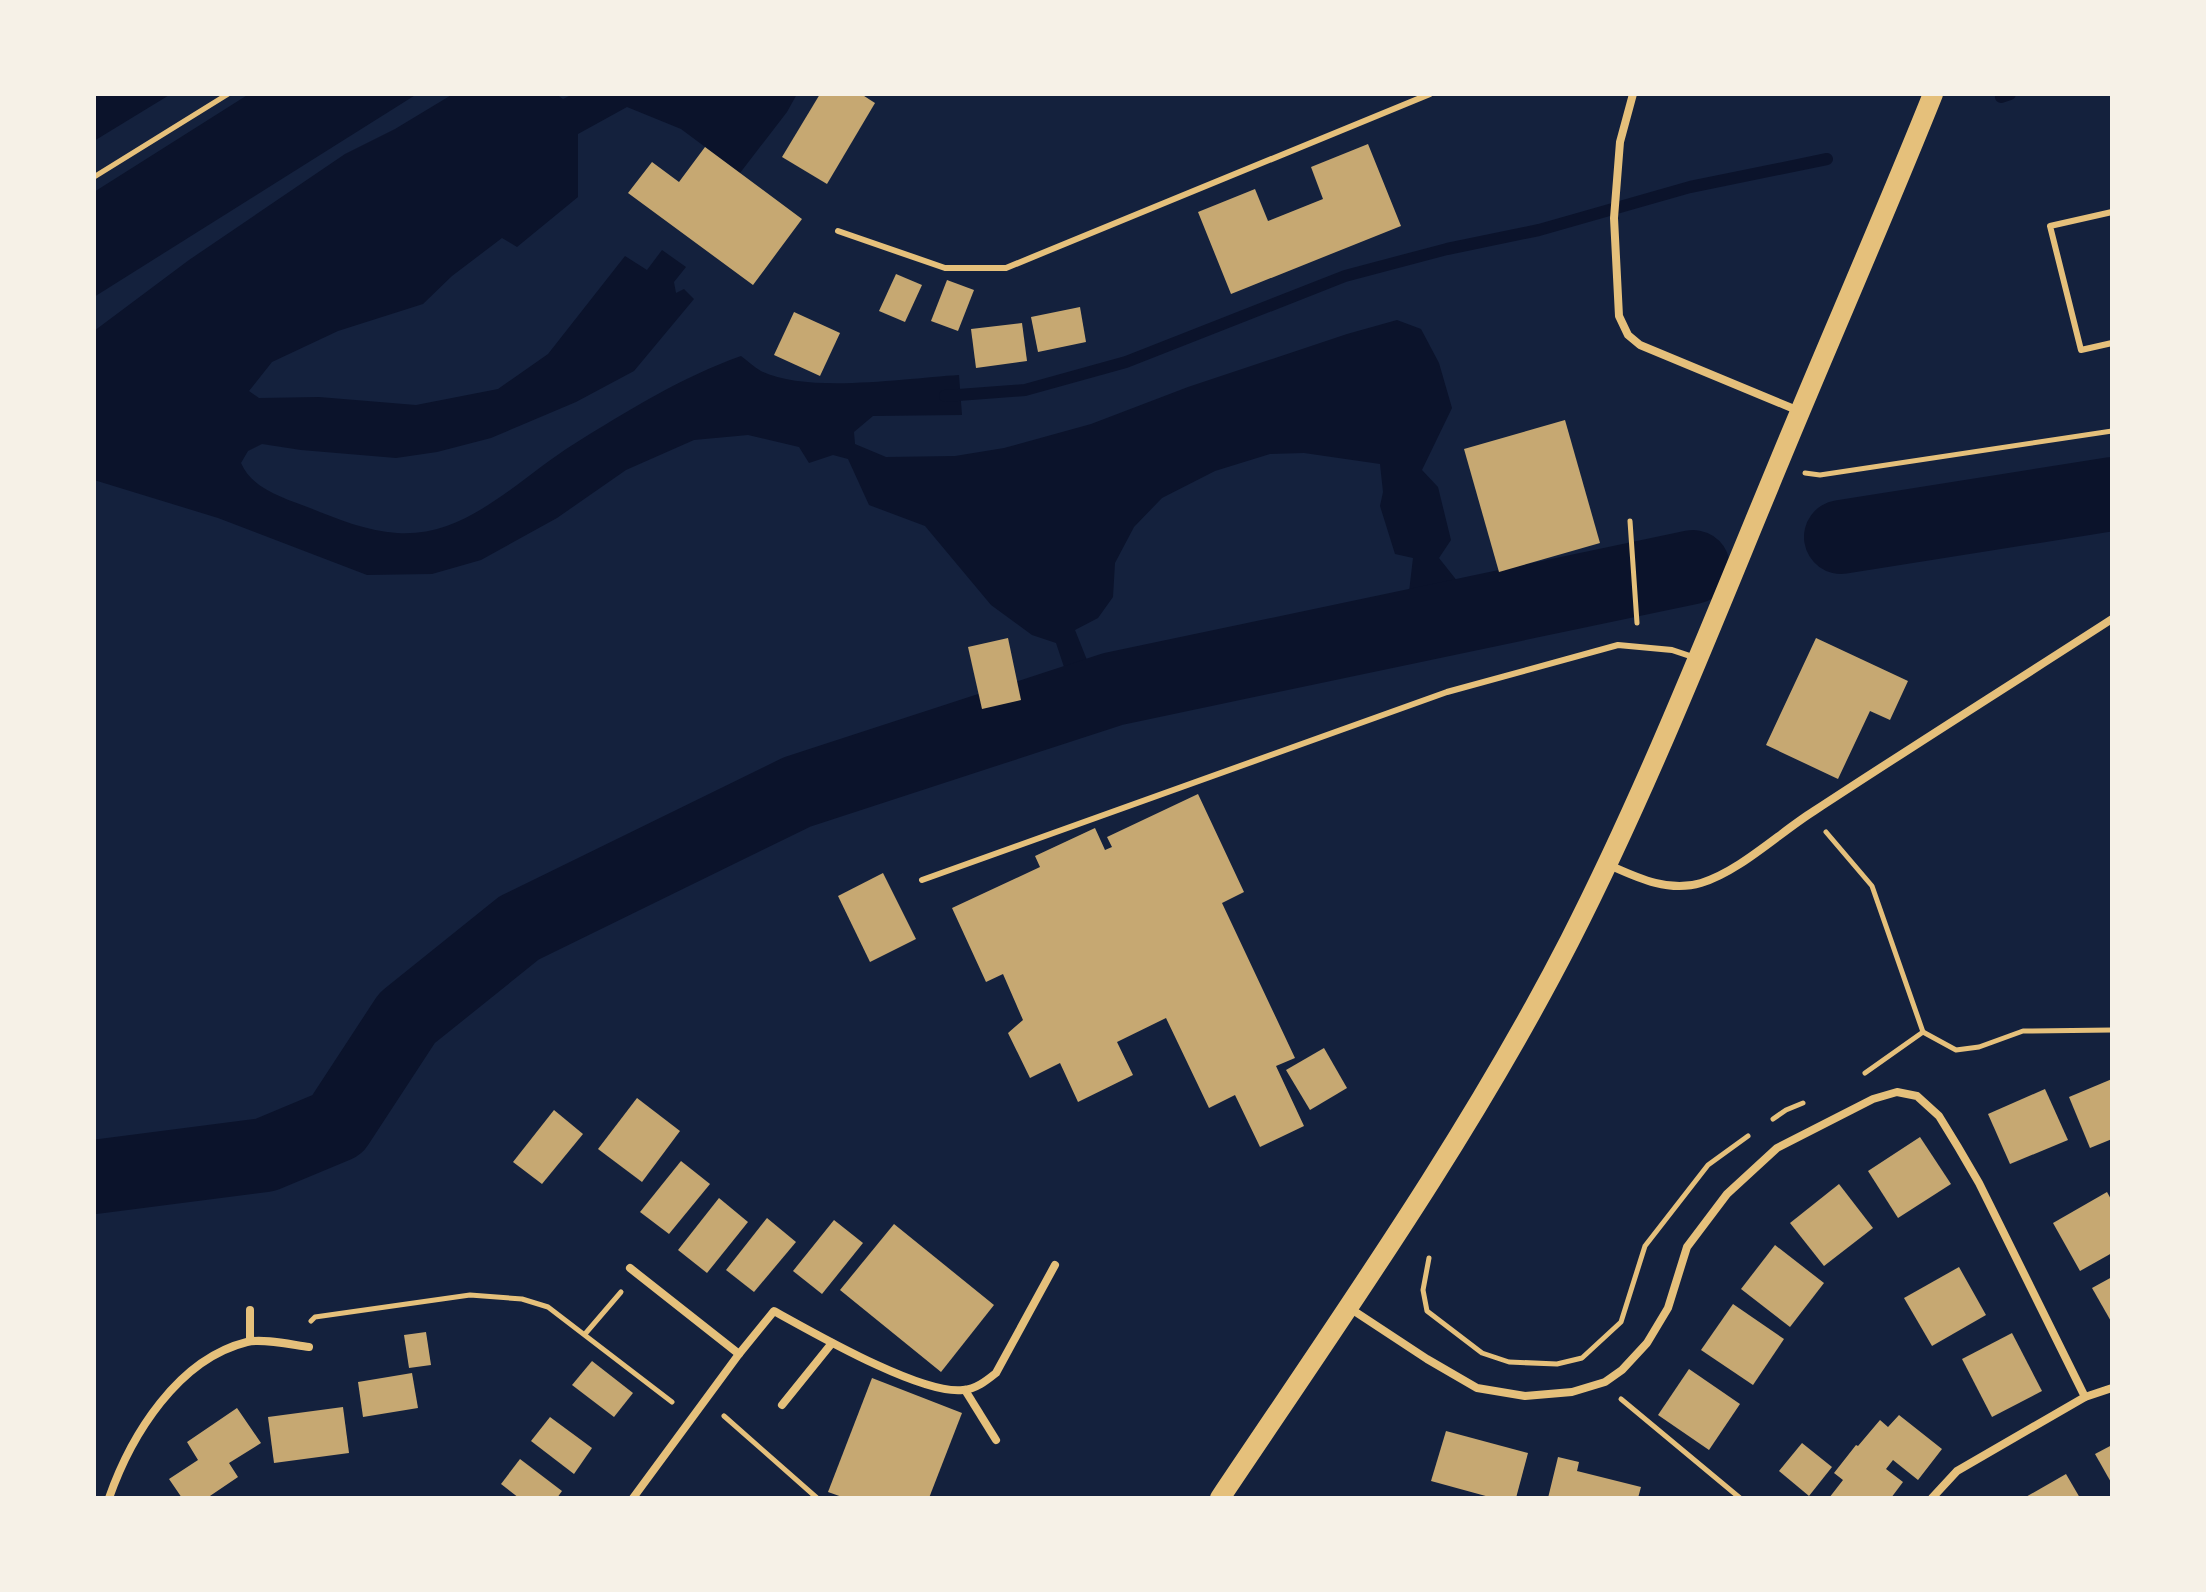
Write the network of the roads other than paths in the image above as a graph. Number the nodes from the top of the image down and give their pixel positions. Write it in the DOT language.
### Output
graph roads {
  1 [pos="1430,94"];
  2 [pos="1633,94"];
  3 [pos="1933,94"];
  4 [pos="2112,212"];
  5 [pos="838,231"];
  6 [pos="2112,343"];
  7 [pos="1800,411"];
  8 [pos="2112,619"];
  9 [pos="1699,660"];
  10 [pos="1607,864"];
  11 [pos="922,880"];
  12 [pos="1055,1265"];
  13 [pos="634,1271"];
  14 [pos="1348,1307"];
  15 [pos="250,1310"];
  16 [pos="250,1341"];
  17 [pos="832,1343"];
  18 [pos="309,1347"];
  19 [pos="739,1354"];
  20 [pos="2112,1388"];
  21 [pos="965,1390"];
  22 [pos="2085,1397"];
  23 [pos="782,1405"];
  24 [pos="996,1440"];
  25 [pos="109,1498"];
  26 [pos="633,1498"];
  27 [pos="1220,1498"];
  28 [pos="1932,1498"];
  1 -- 5 [label="lane"];
  2 -- 7 [label="street"];
  3 -- 7 [label="main road"];
  4 -- 6 [label="lane"];
  7 -- 9 [label="main road"];
  8 -- 10 [label="street"];
  9 -- 10 [label="main road"];
  9 -- 11 [label="lane"];
  10 -- 14 [label="main road"];
  12 -- 21 [label="street"];
  13 -- 19 [label="street"];
  14 -- 22 [label="street"];
  14 -- 27 [label="main road"];
  15 -- 16 [label="street"];
  16 -- 18 [label="street"];
  16 -- 25 [label="street"];
  17 -- 19 [label="street"];
  17 -- 21 [label="street"];
  17 -- 23 [label="street"];
  19 -- 26 [label="street"];
  20 -- 22 [label="street"];
  21 -- 24 [label="street"];
  22 -- 28 [label="street"];
}
